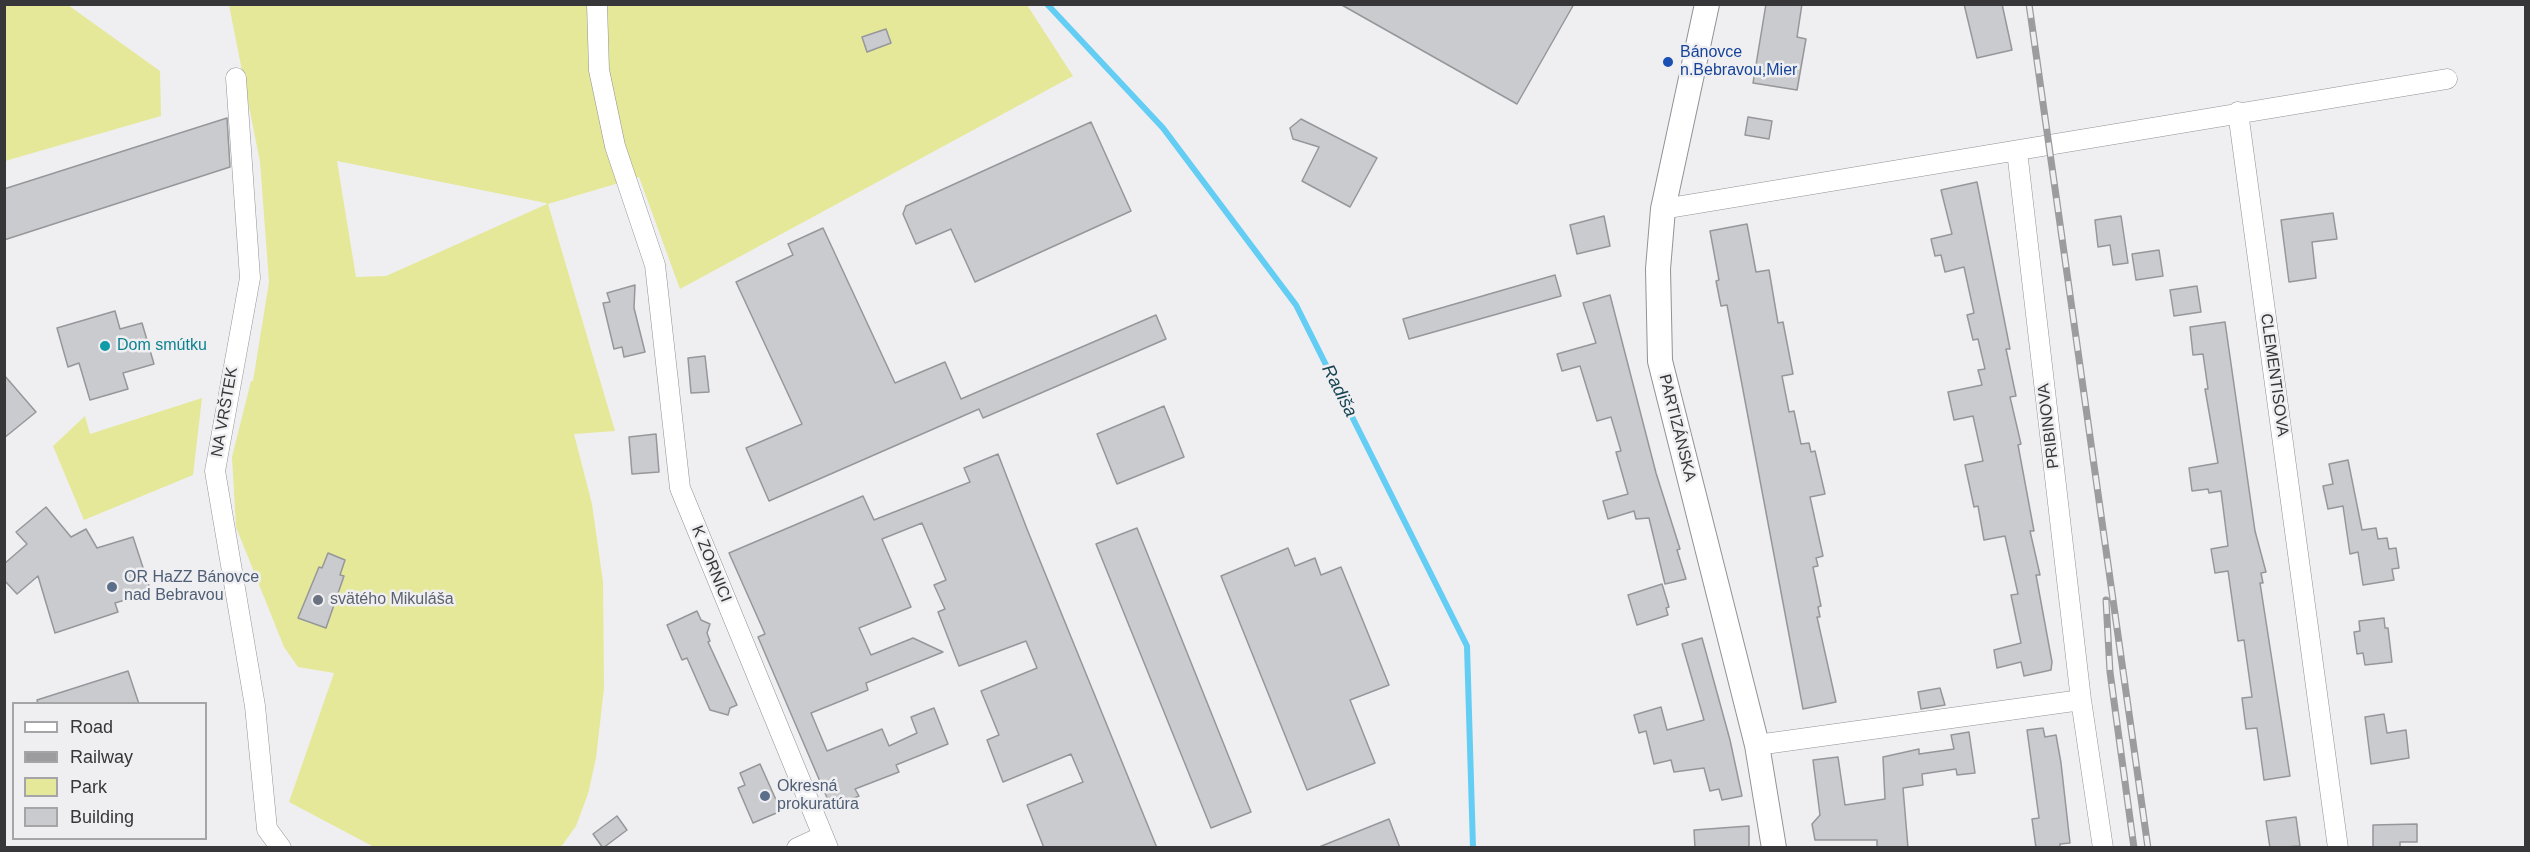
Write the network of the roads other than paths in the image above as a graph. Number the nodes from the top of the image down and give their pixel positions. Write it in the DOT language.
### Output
graph roads {
  1 [pos="597,4"];
  2 [pos="1707,4"];
  3 [pos="236,78"];
  4 [pos="2447,79"];
  5 [pos="2238,112"];
  6 [pos="2017,151"];
  7 [pos="1663,209"];
  8 [pos="2081,700"];
  9 [pos="1757,745"];
  10 [pos="826,842"];
  11 [pos="281,848"];
  12 [pos="797,848"];
  13 [pos="1774,848"];
  14 [pos="2103,848"];
  15 [pos="2338,848"];
  1 -- 10 [label="street, K ZORNICI"];
  2 -- 7 [label="street, PARTIZÁNSKA"];
  3 -- 11 [label="street, NA VRŠTEK"];
  4 -- 5 [label="street"];
  5 -- 6 [label="street"];
  5 -- 15 [label="street, CLEMENTISOVA"];
  6 -- 7 [label="street"];
  6 -- 8 [label="street, PRIBINOVA"];
  7 -- 9 [label="street, PARTIZÁNSKA"];
  8 -- 9 [label="street"];
  8 -- 14 [label="street, PRIBINOVA"];
  9 -- 13 [label="street, PARTIZÁNSKA"];
  10 -- 12 [label="street"];
}
